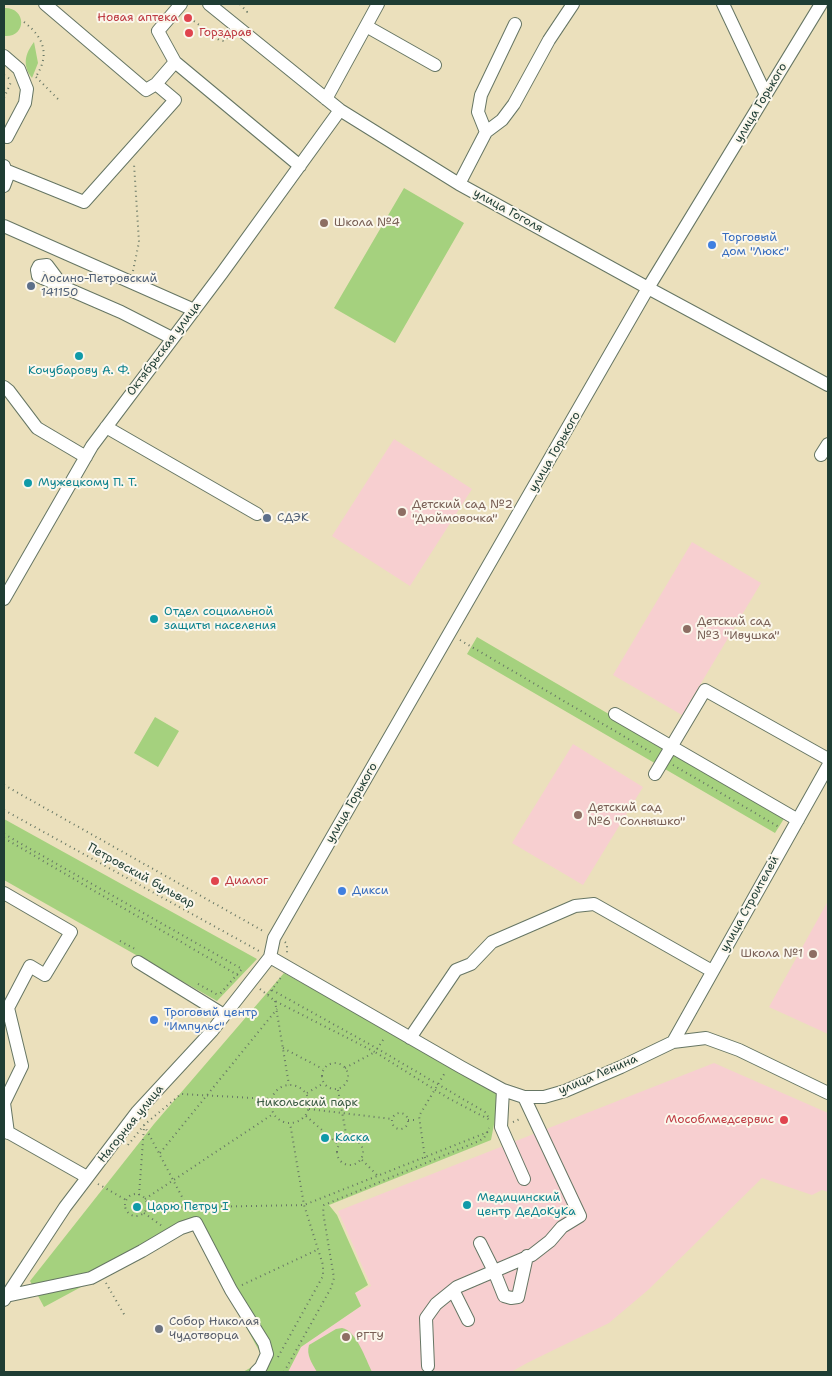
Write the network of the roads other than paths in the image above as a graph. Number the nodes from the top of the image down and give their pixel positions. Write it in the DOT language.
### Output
graph roads {
  1 [pos="45,4"];
  2 [pos="376,4"];
  3 [pos="573,4"];
  4 [pos="723,4"];
  5 [pos="821,4"];
  6 [pos="212,5"];
  7 [pos="179,6"];
  8 [pos="828,9"];
  9 [pos="515,24"];
  10 [pos="366,26"];
  11 [pos="4,56"];
  12 [pos="175,62"];
  13 [pos="435,65"];
  14 [pos="156,84"];
  15 [pos="766,95"];
  16 [pos="326,99"];
  17 [pos="340,110"];
  18 [pos="486,132"];
  19 [pos="4,136"];
  20 [pos="300,166"];
  21 [pos="4,168"];
  22 [pos="459,184"];
  23 [pos="4,186"];
  24 [pos="4,226"];
  25 [pos="59,285"];
  26 [pos="648,288"];
  27 [pos="194,310"];
  28 [pos="172,338"];
  29 [pos="828,385"];
  30 [pos="4,387"];
  31 [pos="106,427"];
  32 [pos="828,444"];
  33 [pos="821,455"];
  34 [pos="86,457"];
  35 [pos="257,514"];
  36 [pos="4,599"];
  37 [pos="615,714"];
  38 [pos="672,747"];
  39 [pos="828,759"];
  40 [pos="828,766"];
  41 [pos="655,774"];
  42 [pos="824,784"];
  43 [pos="798,820"];
  44 [pos="4,893"];
  45 [pos="270,958"];
  46 [pos="138,962"];
  47 [pos="712,971"];
  48 [pos="224,1015"];
  49 [pos="410,1038"];
  50 [pos="673,1042"];
  51 [pos="503,1090"];
  52 [pos="828,1093"];
  53 [pos="524,1097"];
  54 [pos="6,1132"];
  55 [pos="87,1177"];
  56 [pos="524,1179"];
  57 [pos="480,1243"];
  58 [pos="528,1256"];
  59 [pos="494,1271"];
  60 [pos="454,1290"];
  61 [pos="5,1298"];
  62 [pos="468,1320"];
  63 [pos="428,1366"];
  64 [pos="256,1372"];
  1 -- 14 [label="street"];
  2 -- 10 [label="street"];
  3 -- 18 [label="street"];
  4 -- 15 [label="street"];
  5 -- 8 [label="street"];
  5 -- 15 [label="street, улица Горького"];
  6 -- 16 [label="street, улица Гоголя"];
  7 -- 12 [label="street"];
  9 -- 18 [label="street"];
  10 -- 13 [label="street"];
  10 -- 16 [label="street"];
  11 -- 19 [label="street"];
  12 -- 14 [label="street"];
  12 -- 20 [label="street"];
  14 -- 21 [label="street"];
  15 -- 26 [label="street, улица Горького"];
  16 -- 17 [label="street, улица Гоголя"];
  17 -- 20 [label="street, Октябрьская улица"];
  17 -- 22 [label="street, улица Гоголя"];
  18 -- 22 [label="street"];
  20 -- 27 [label="street, Октябрьская улица"];
  21 -- 23 [label="street"];
  22 -- 26 [label="street, улица Гоголя"];
  24 -- 27 [label="street"];
  25 -- 28 [label="street"];
  26 -- 29 [label="street, улица Гоголя"];
  26 -- 45 [label="street, улица Горького"];
  27 -- 28 [label="street, Октябрьская улица"];
  28 -- 31 [label="street, Октябрьская улица"];
  30 -- 34 [label="street"];
  31 -- 34 [label="street, Октябрьская улица"];
  31 -- 35 [label="street"];
  32 -- 33 [label="street"];
  34 -- 36 [label="street, Октябрьская улица"];
  37 -- 38 [label="street"];
  38 -- 39 [label="street"];
  38 -- 41 [label="street"];
  38 -- 43 [label="street"];
  40 -- 42 [label="street, улица Строителей"];
  42 -- 43 [label="street, улица Строителей"];
  43 -- 47 [label="street, улица Строителей"];
  44 -- 54 [label="street"];
  45 -- 48 [label="street, Нагорная улица"];
  45 -- 49 [label="street, улица Ленина"];
  46 -- 48 [label="street"];
  47 -- 49 [label="street"];
  47 -- 50 [label="street, улица Строителей"];
  48 -- 55 [label="street, Нагорная улица"];
  49 -- 51 [label="street, улица Ленина"];
  50 -- 52 [label="street, улица Ленина"];
  50 -- 53 [label="street, улица Ленина"];
  51 -- 53 [label="street, улица Ленина"];
  51 -- 56 [label="street"];
  53 -- 58 [label="street"];
  54 -- 55 [label="street"];
  55 -- 61 [label="street, Нагорная улица"];
  57 -- 59 [label="street"];
  58 -- 59 [label="street"];
  58 -- 59 [label="street"];
  59 -- 60 [label="street"];
  60 -- 62 [label="street"];
  60 -- 63 [label="street"];
  61 -- 64 [label="street"];
}
